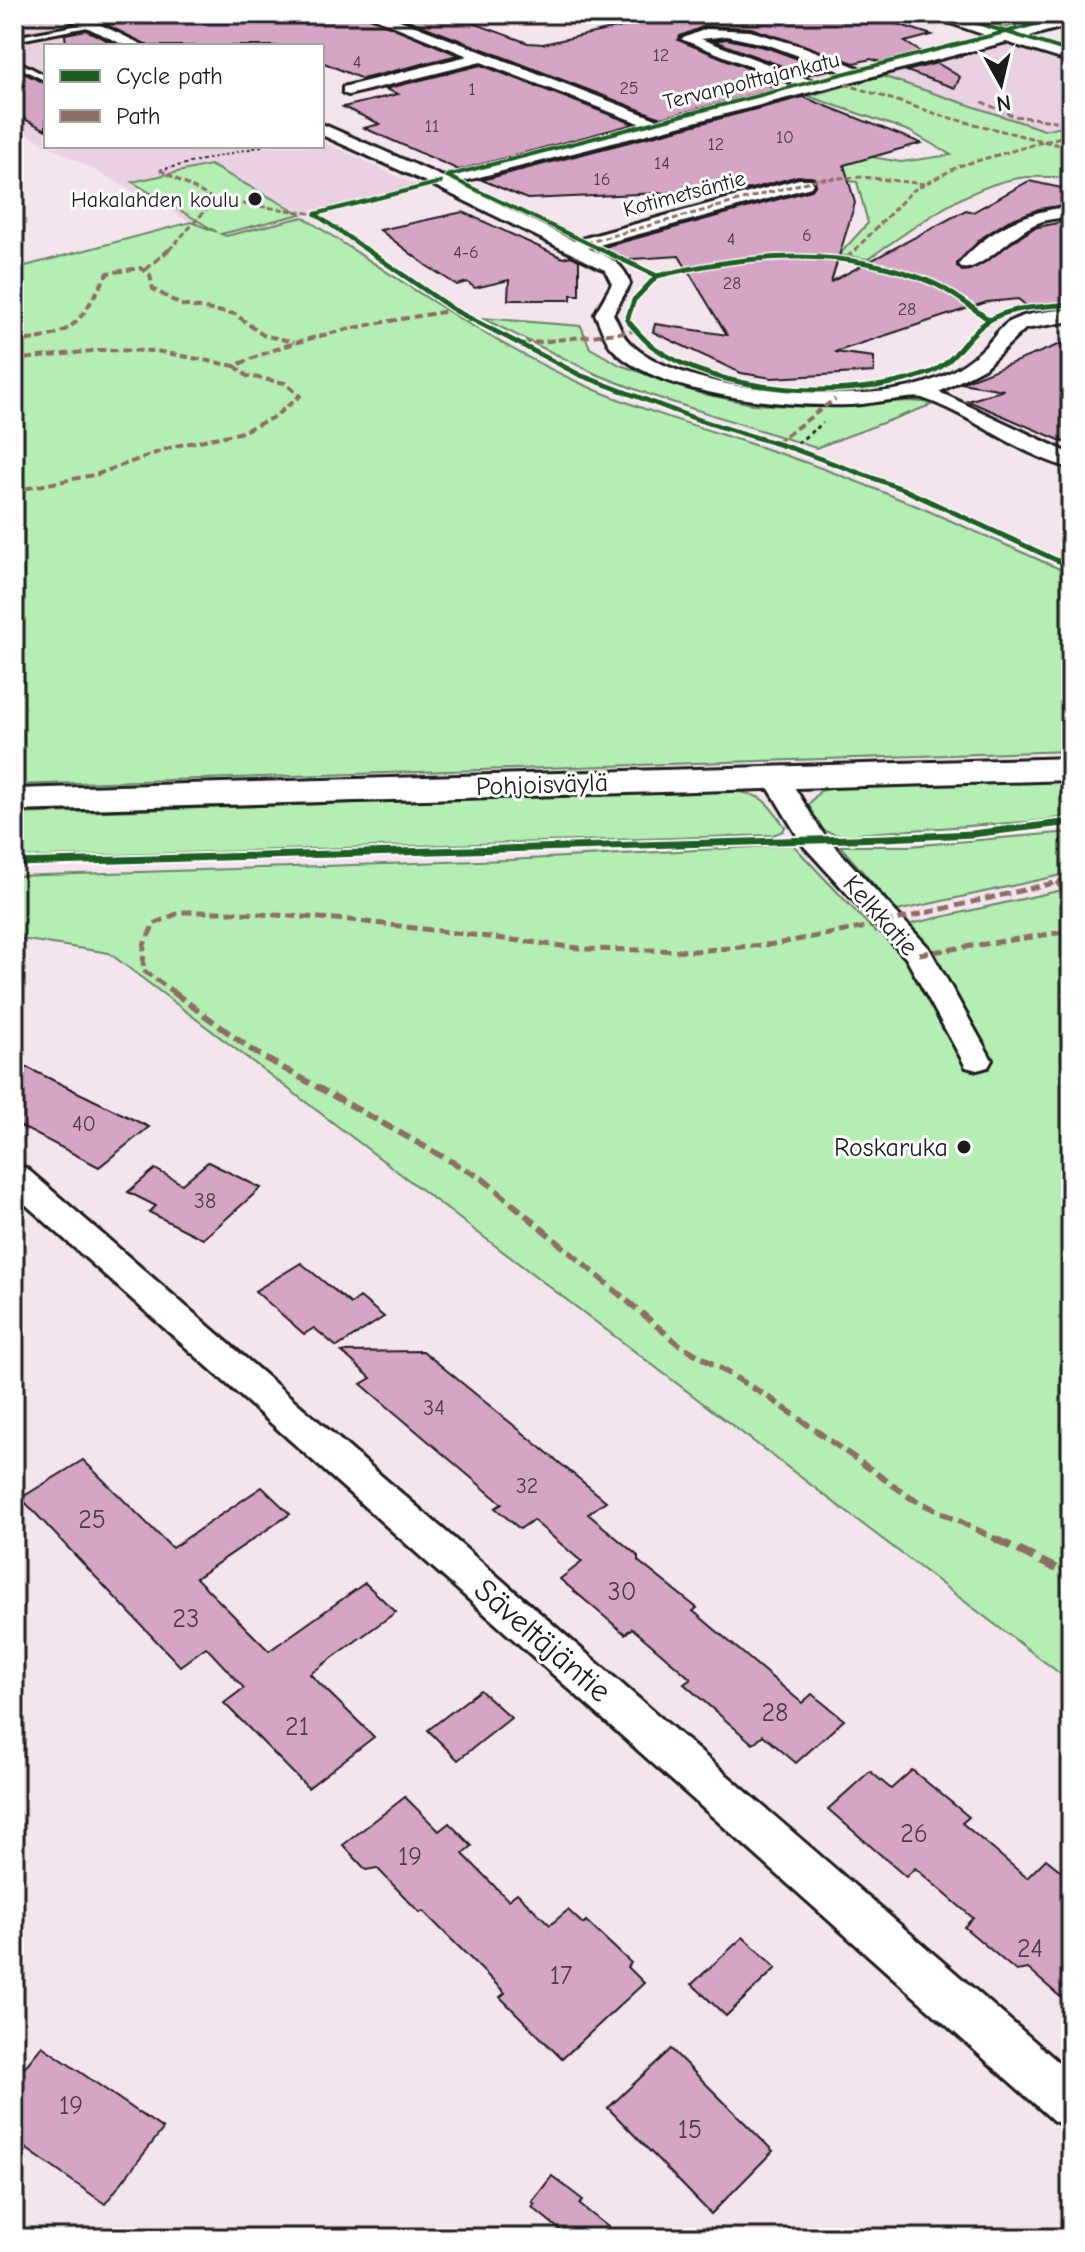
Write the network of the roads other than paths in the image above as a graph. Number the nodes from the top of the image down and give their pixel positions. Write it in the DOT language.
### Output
graph roads {
  1 [pos="66,14"];
  2 [pos="372,14"];
  3 [pos="931,14"];
  4 [pos="1071,21"];
  5 [pos="91,25"];
  6 [pos="1006,37"];
  7 [pos="14,39"];
  8 [pos="134,44"];
  9 [pos="482,57"];
  10 [pos="1071,58"];
  11 [pos="19,64"];
  12 [pos="862,74"];
  13 [pos="44,78"];
  14 [pos="814,86"];
  15 [pos="348,90"];
  16 [pos="660,126"];
  17 [pos="324,130"];
  18 [pos="441,182"];
  19 [pos="805,183"];
  20 [pos="1071,212"];
  21 [pos="583,250"];
  22 [pos="968,264"];
  23 [pos="1071,315"];
  24 [pos="922,391"];
  25 [pos="1071,462"];
  26 [pos="1071,769"];
  27 [pos="775,777"];
  28 [pos="14,800"];
  29 [pos="977,1060"];
  30 [pos="14,1176"];
  31 [pos="1071,2104"];
  1 -- 5 [label="street"];
  2 -- 9 [label="street"];
  3 -- 6 [label="street"];
  4 -- 6 [label="street, Tervanpolttajankatu"];
  5 -- 7 [label="lane"];
  5 -- 8 [label="street"];
  6 -- 10 [label="street"];
  6 -- 12 [label="street, Tervanpolttajankatu"];
  9 -- 15 [label="street"];
  9 -- 16 [label="street"];
  11 -- 13 [label="lane"];
  12 -- 14 [label="street, Tervanpolttajankatu"];
  12 -- 14 [label="street"];
  14 -- 16 [label="street, Tervanpolttajankatu"];
  16 -- 18 [label="street, Tervanpolttajankatu"];
  17 -- 18 [label="street"];
  18 -- 21 [label="street"];
  19 -- 21 [label="street, Kotimetsäntie"];
  20 -- 22 [label="street"];
  21 -- 24 [label="street"];
  23 -- 24 [label="street"];
  24 -- 25 [label="street"];
  26 -- 27 [label="main road, Pohjoisväylä"];
  27 -- 28 [label="main road, Pohjoisväylä"];
  27 -- 29 [label="street, Kelkkatie"];
  30 -- 31 [label="street, Säveltäjäntie"];
}
